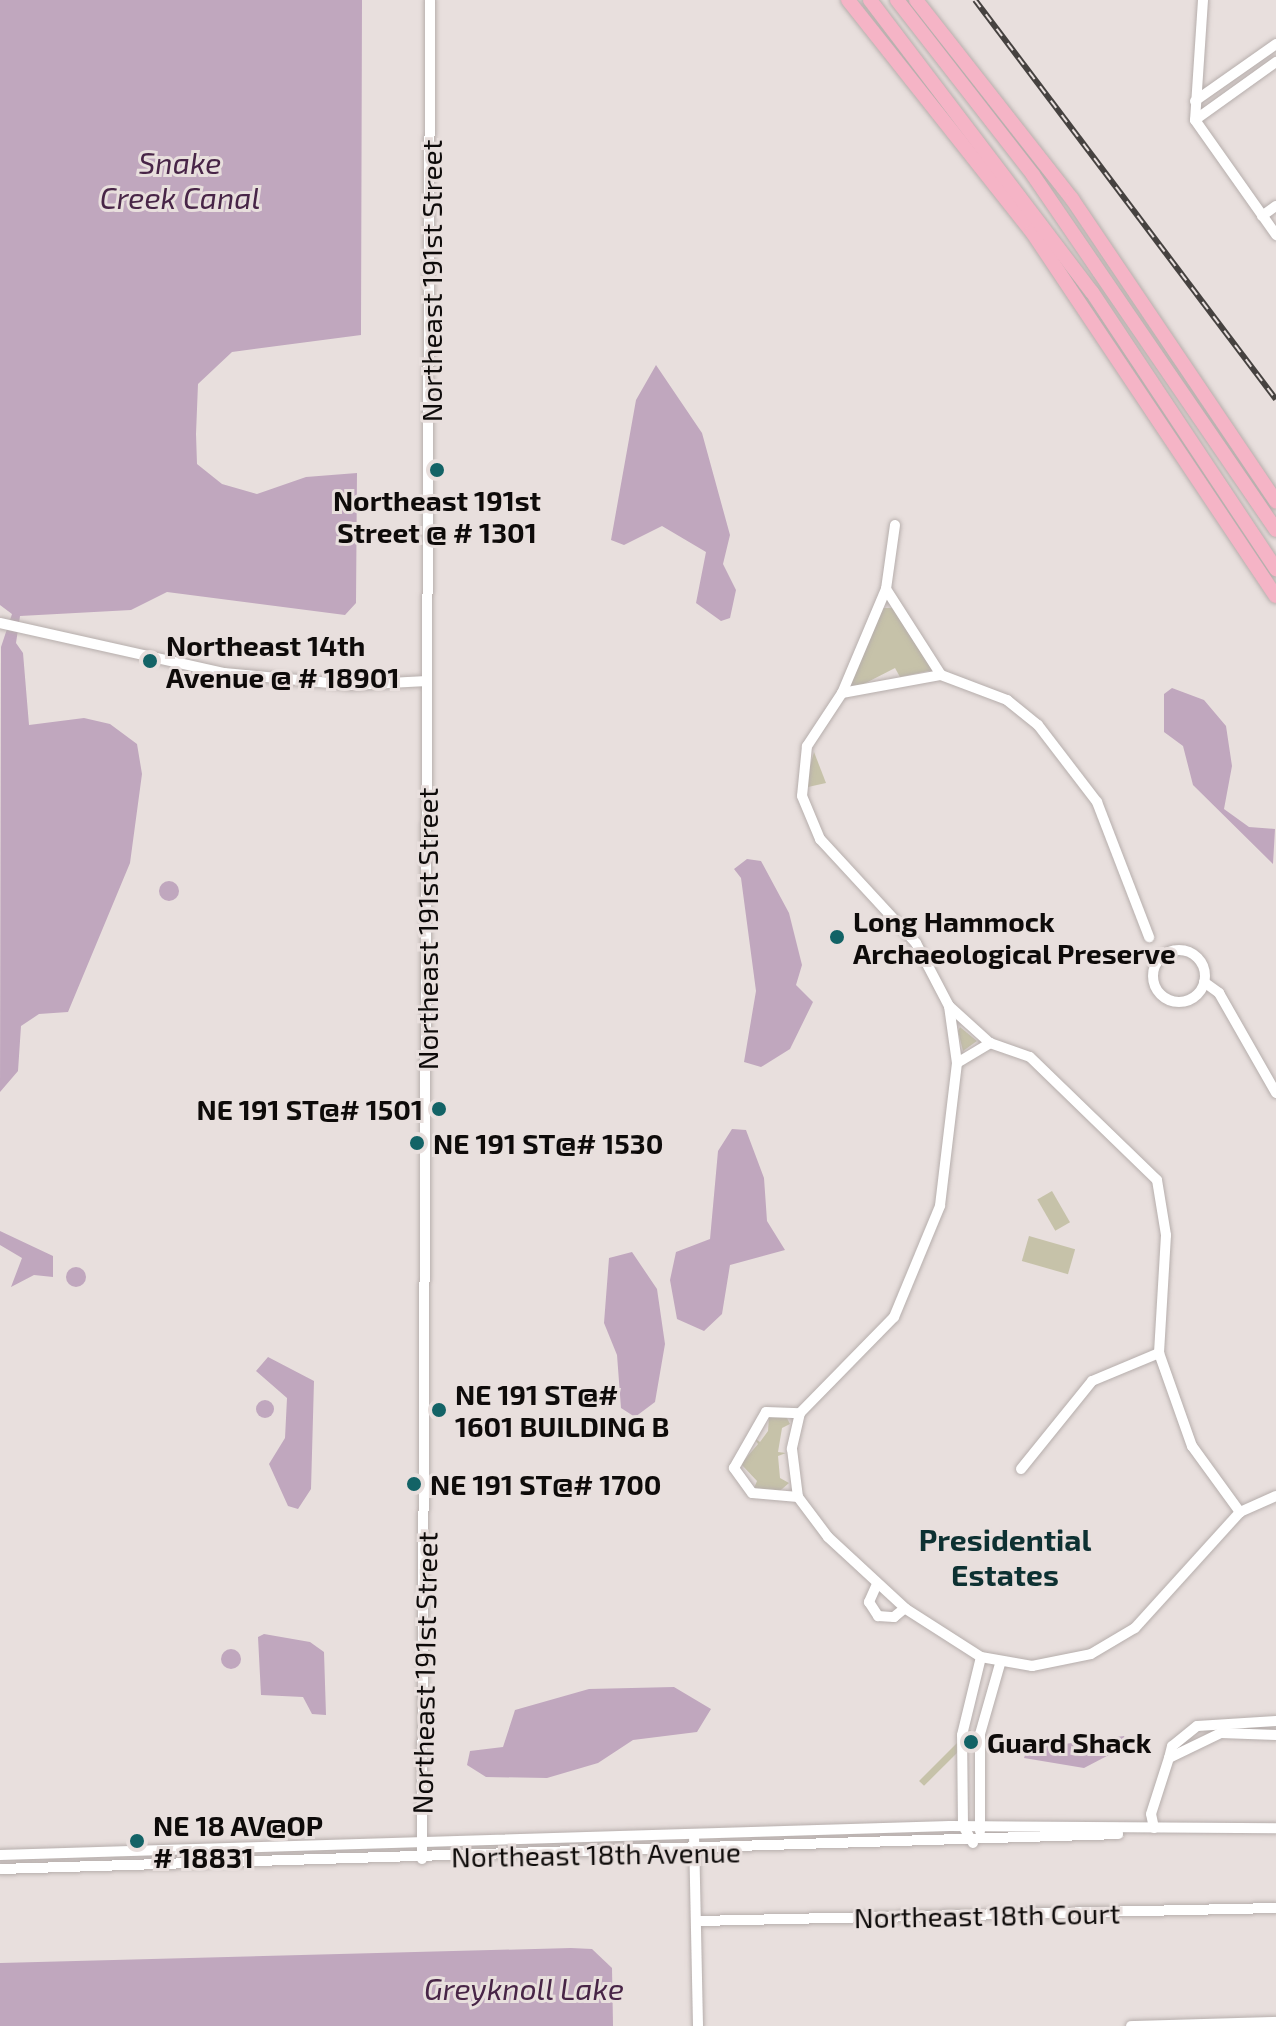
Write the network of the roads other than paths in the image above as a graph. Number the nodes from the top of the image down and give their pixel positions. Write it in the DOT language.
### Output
graph roads {
  1 [pos="430,0"];
  2 [pos="848,0"];
  3 [pos="870,0"];
  4 [pos="897,0"];
  5 [pos="916,0"];
  6 [pos="1203,0"];
  7 [pos="1276,44"];
  8 [pos="1276,62"];
  9 [pos="1195,101"];
  10 [pos="1195,120"];
  11 [pos="1276,206"];
  12 [pos="1262,216"];
  13 [pos="1276,235"];
  14 [pos="1276,502"];
  15 [pos="895,525"];
  16 [pos="1276,530"];
  17 [pos="1276,569"];
  18 [pos="886,589"];
  19 [pos="1276,596"];
  20 [pos="0,623"];
  21 [pos="941,675"];
  22 [pos="427,681"];
  23 [pos="842,693"];
  24 [pos="1149,937"];
  25 [pos="1204,982"];
  26 [pos="949,1006"];
  27 [pos="990,1043"];
  28 [pos="957,1063"];
  29 [pos="1276,1093"];
  30 [pos="1159,1353"];
  31 [pos="800,1413"];
  32 [pos="1021,1469"];
  33 [pos="1276,1496"];
  34 [pos="798,1497"];
  35 [pos="1240,1512"];
  36 [pos="877,1584"];
  37 [pos="905,1608"];
  38 [pos="981,1657"];
  39 [pos="1000,1664"];
  40 [pos="964,1719"];
  41 [pos="982,1721"];
  42 [pos="1276,1721"];
  43 [pos="1276,1735"];
  44 [pos="1169,1758"];
  45 [pos="963,1826"];
  46 [pos="983,1826"];
  47 [pos="1154,1828"];
  48 [pos="1276,1828"];
  49 [pos="1192,1829"];
  50 [pos="694,1834"];
  51 [pos="422,1841"];
  52 [pos="973,1843"];
  53 [pos="695,1852"];
  54 [pos="0,1855"];
  55 [pos="422,1859"];
  56 [pos="0,1869"];
  57 [pos="1276,1908"];
  58 [pos="698,1921"];
  59 [pos="1276,2022"];
  60 [pos="698,2026"];
  61 [pos="1131,2026"];
  1 -- 22 [label="street, Northeast 191st Street"];
  2 -- 19 [label="highway"];
  3 -- 17 [label="highway"];
  4 -- 16 [label="highway"];
  5 -- 14 [label="highway"];
  6 -- 9 [label="street"];
  7 -- 9 [label="street"];
  8 -- 10 [label="street"];
  9 -- 10 [label="street"];
  10 -- 12 [label="street"];
  11 -- 12 [label="street"];
  12 -- 13 [label="street"];
  15 -- 18 [label="street"];
  18 -- 21 [label="street"];
  18 -- 23 [label="street"];
  20 -- 22 [label="street"];
  21 -- 23 [label="street"];
  21 -- 24 [label="street"];
  22 -- 51 [label="street, Northeast 191st Street"];
  23 -- 26 [label="street"];
  25 -- 25 [label="street"];
  25 -- 29 [label="street"];
  26 -- 27 [label="street"];
  26 -- 28 [label="street"];
  27 -- 28 [label="street"];
  27 -- 30 [label="street"];
  28 -- 31 [label="street"];
  30 -- 32 [label="street"];
  30 -- 35 [label="street"];
  31 -- 34 [label="street"];
  31 -- 34 [label="street"];
  33 -- 35 [label="street"];
  34 -- 36 [label="street"];
  35 -- 39 [label="street"];
  36 -- 37 [label="street"];
  36 -- 37 [label="street"];
  37 -- 38 [label="street"];
  38 -- 39 [label="street"];
  38 -- 40 [label="street"];
  39 -- 41 [label="street"];
  40 -- 41 [label="street"];
  40 -- 45 [label="street"];
  41 -- 46 [label="street"];
  42 -- 44 [label="street"];
  43 -- 44 [label="street"];
  44 -- 47 [label="street"];
  45 -- 46 [label="street, Northeast 18th Avenue"];
  45 -- 50 [label="street, Northeast 18th Avenue"];
  45 -- 52 [label="street"];
  46 -- 47 [label="street, Northeast 18th Avenue"];
  46 -- 52 [label="street"];
  47 -- 49 [label="street, Northeast 18th Avenue"];
  48 -- 49 [label="street, Northeast 18th Avenue"];
  49 -- 52 [label="street, Northeast 18th Avenue"];
  50 -- 51 [label="street, Northeast 18th Avenue"];
  50 -- 53 [label="street"];
  51 -- 54 [label="street, Northeast 18th Avenue"];
  51 -- 55 [label="street, Northeast 191st Street"];
  52 -- 53 [label="street, Northeast 18th Avenue"];
  53 -- 55 [label="street, Northeast 18th Avenue"];
  53 -- 58 [label="street"];
  55 -- 56 [label="street, Northeast 18th Avenue"];
  57 -- 58 [label="street, Northeast 18th Court"];
  58 -- 60 [label="street"];
  59 -- 61 [label="street"];
}
